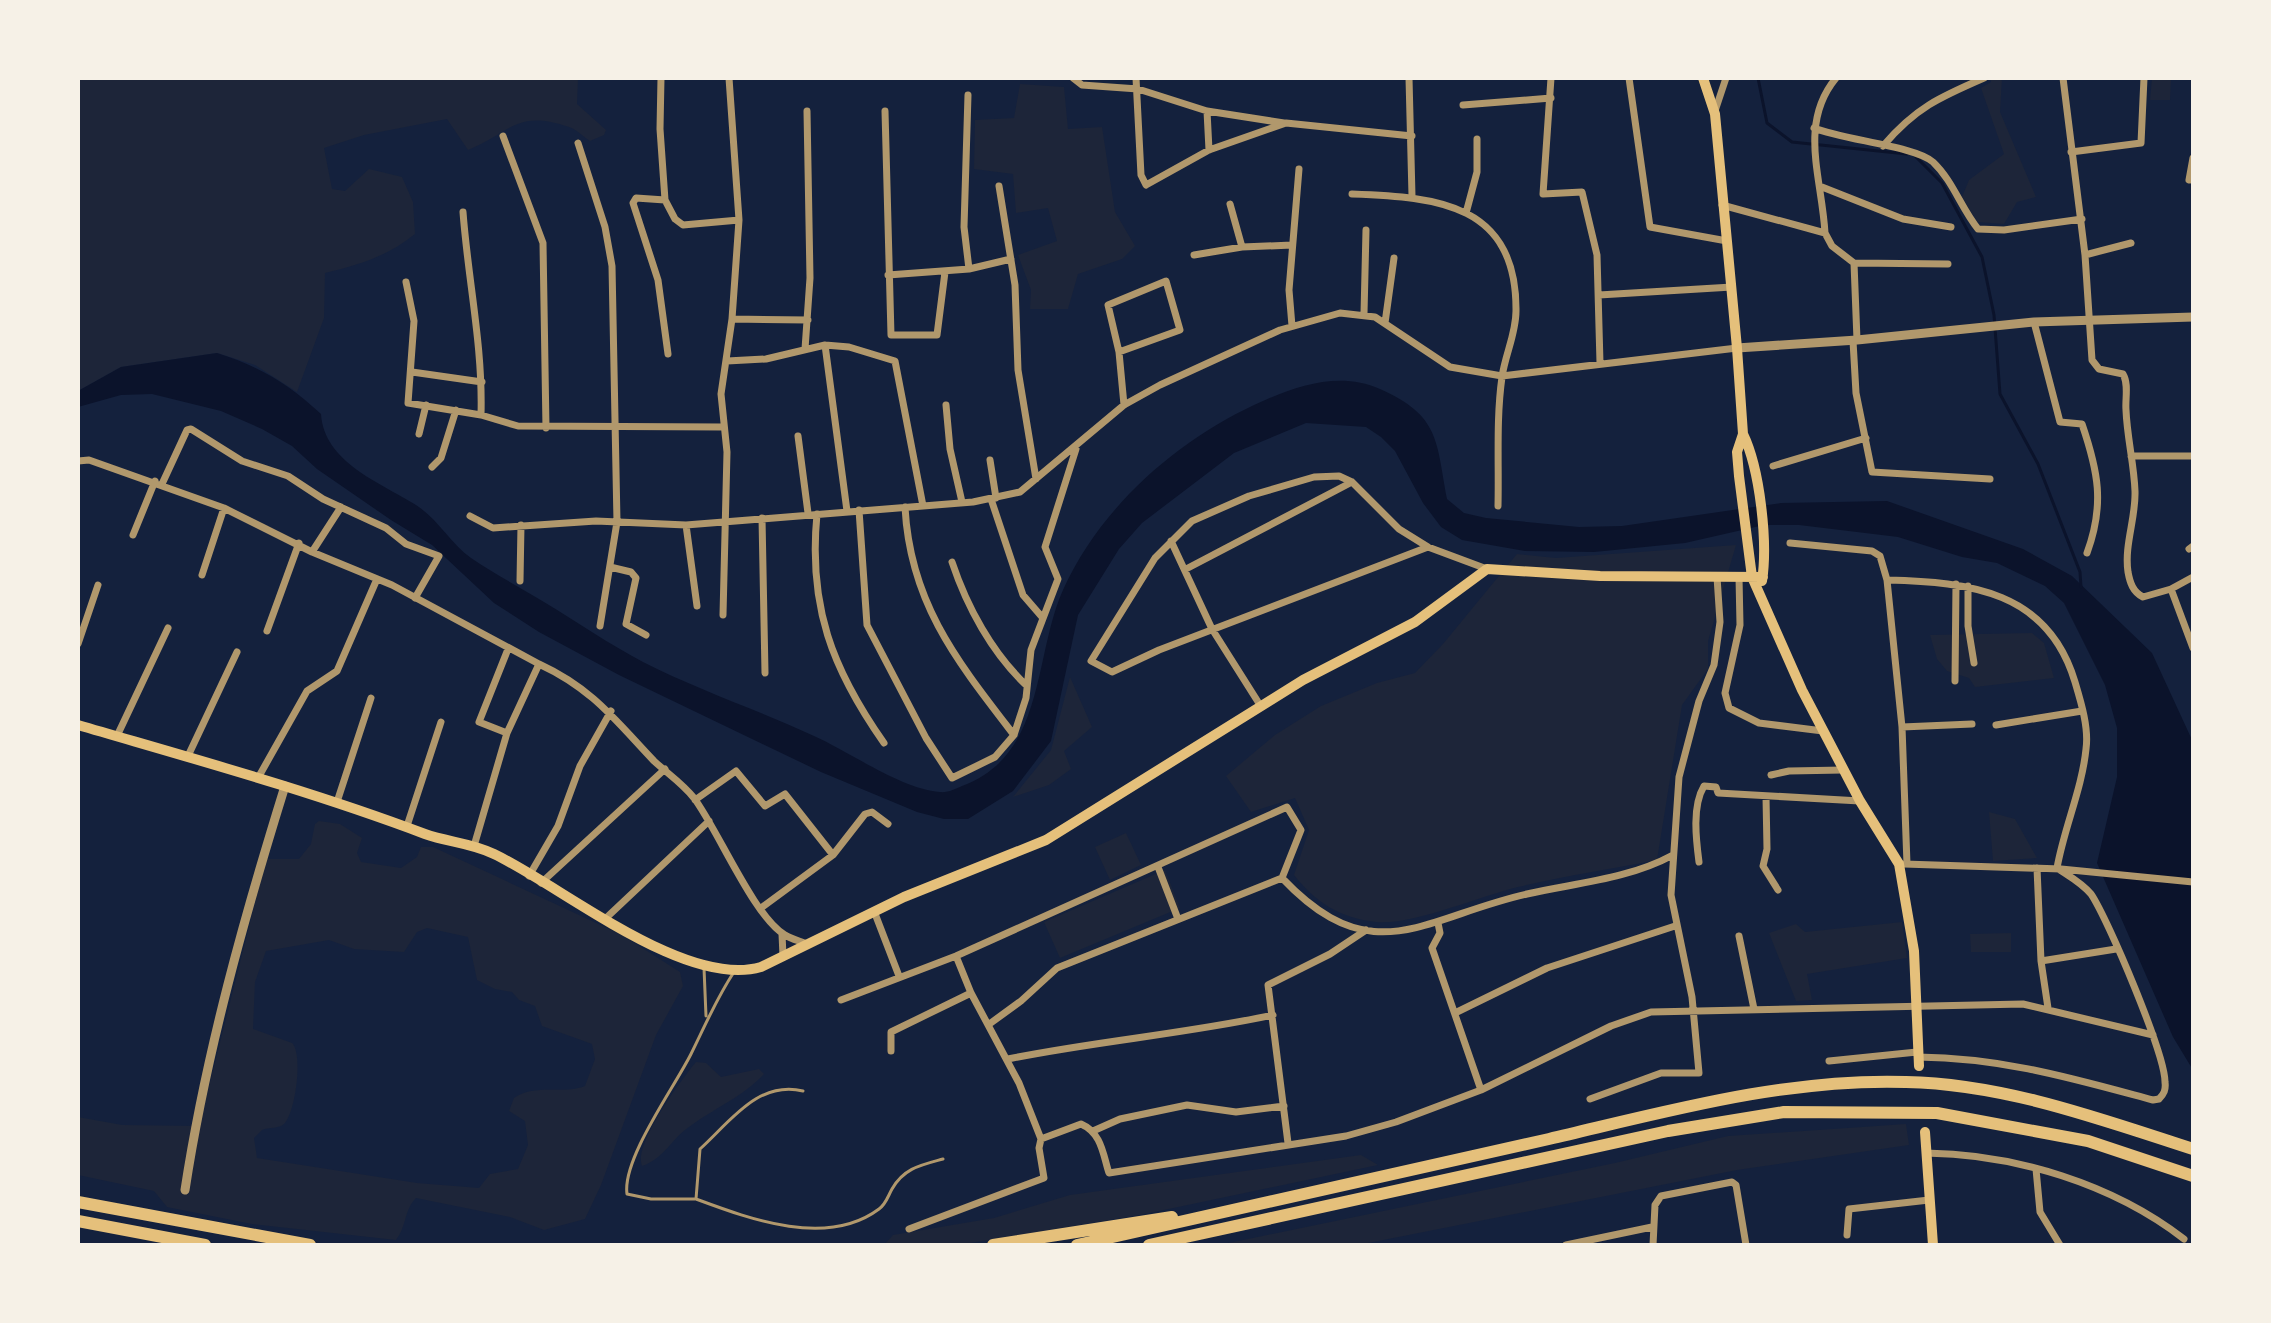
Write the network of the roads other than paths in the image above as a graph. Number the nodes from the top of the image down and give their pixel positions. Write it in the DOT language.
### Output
graph roads {
  1 [pos="661,78"];
  2 [pos="729,78"];
  3 [pos="1073,78"];
  4 [pos="1136,78"];
  5 [pos="1409,78"];
  6 [pos="1551,78"];
  7 [pos="1629,78"];
  8 [pos="1703,78"];
  9 [pos="1726,78"];
  10 [pos="1836,78"];
  11 [pos="1984,78"];
  12 [pos="2063,78"];
  13 [pos="2144,78"];
  14 [pos="1138,89"];
  15 [pos="968,95"];
  16 [pos="1551,98"];
  17 [pos="1463,105"];
  18 [pos="807,111"];
  19 [pos="885,111"];
  20 [pos="1207,111"];
  21 [pos="1715,114"];
  22 [pos="1286,123"];
  23 [pos="1814,128"];
  24 [pos="503,136"];
  25 [pos="1412,136"];
  26 [pos="1477,139"];
  27 [pos="578,143"];
  28 [pos="1883,146"];
  29 [pos="1209,150"];
  30 [pos="2071,152"];
  31 [pos="2193,158"];
  32 [pos="1299,169"];
  33 [pos="2189,180"];
  34 [pos="999,186"];
  35 [pos="1822,187"];
  36 [pos="1352,194"];
  37 [pos="1412,196"];
  38 [pos="665,200"];
  39 [pos="1230,204"];
  40 [pos="1722,205"];
  41 [pos="463,212"];
  42 [pos="1466,213"];
  43 [pos="2082,219"];
  44 [pos="739,220"];
  45 [pos="1951,227"];
  46 [pos="1366,230"];
  47 [pos="1825,233"];
  48 [pos="1727,241"];
  49 [pos="2131,243"];
  50 [pos="1292,245"];
  51 [pos="1242,247"];
  52 [pos="1194,255"];
  53 [pos="2085,255"];
  54 [pos="1394,258"];
  55 [pos="1011,259"];
  56 [pos="1854,263"];
  57 [pos="1948,264"];
  58 [pos="969,269"];
  59 [pos="945,272"];
  60 [pos="888,275"];
  61 [pos="406,282"];
  62 [pos="1732,287"];
  63 [pos="1599,295"];
  64 [pos="1364,314"];
  65 [pos="2193,317"];
  66 [pos="732,319"];
  67 [pos="808,320"];
  68 [pos="2089,320"];
  69 [pos="2034,322"];
  70 [pos="1385,323"];
  71 [pos="1292,326"];
  72 [pos="1855,340"];
  73 [pos="825,345"];
  74 [pos="1737,348"];
  75 [pos="805,349"];
  76 [pos="1119,352"];
  77 [pos="668,354"];
  78 [pos="727,361"];
  79 [pos="1600,363"];
  80 [pos="412,372"];
  81 [pos="1502,376"];
  82 [pos="482,382"];
  83 [pos="426,405"];
  84 [pos="946,405"];
  85 [pos="1124,405"];
  86 [pos="456,410"];
  87 [pos="481,415"];
  88 [pos="616,426"];
  89 [pos="723,427"];
  90 [pos="546,428"];
  91 [pos="419,434"];
  92 [pos="1743,434"];
  93 [pos="798,436"];
  94 [pos="1866,438"];
  95 [pos="1077,446"];
  96 [pos="2131,456"];
  97 [pos="2193,456"];
  98 [pos="990,460"];
  99 [pos="78,461"];
  100 [pos="1773,466"];
  101 [pos="432,467"];
  102 [pos="1036,479"];
  103 [pos="1990,479"];
  104 [pos="1352,482"];
  105 [pos="158,483"];
  106 [pos="993,499"];
  107 [pos="962,502"];
  108 [pos="923,506"];
  109 [pos="1498,506"];
  110 [pos="341,507"];
  111 [pos="905,507"];
  112 [pos="224,508"];
  113 [pos="859,510"];
  114 [pos="847,511"];
  115 [pos="808,513"];
  116 [pos="817,514"];
  117 [pos="470,516"];
  118 [pos="762,518"];
  119 [pos="725,520"];
  120 [pos="617,522"];
  121 [pos="521,525"];
  122 [pos="686,525"];
  123 [pos="133,535"];
  124 [pos="1171,541"];
  125 [pos="299,543"];
  126 [pos="1790,543"];
  127 [pos="1428,547"];
  128 [pos="312,552"];
  129 [pos="2087,553"];
  130 [pos="952,562"];
  131 [pos="610,567"];
  132 [pos="1186,569"];
  133 [pos="1487,569"];
  134 [pos="202,575"];
  135 [pos="1717,577"];
  136 [pos="1739,577"];
  137 [pos="1758,577"];
  138 [pos="2193,577"];
  139 [pos="377,579"];
  140 [pos="1887,580"];
  141 [pos="520,581"];
  142 [pos="1956,584"];
  143 [pos="98,585"];
  144 [pos="1968,586"];
  145 [pos="2171,589"];
  146 [pos="415,598"];
  147 [pos="697,606"];
  148 [pos="723,615"];
  149 [pos="1042,617"];
  150 [pos="600,626"];
  151 [pos="168,628"];
  152 [pos="1212,629"];
  153 [pos="267,631"];
  154 [pos="646,635"];
  155 [pos="78,644"];
  156 [pos="2193,648"];
  157 [pos="508,649"];
  158 [pos="237,652"];
  159 [pos="1974,663"];
  160 [pos="539,664"];
  161 [pos="765,673"];
  162 [pos="1955,681"];
  163 [pos="1027,686"];
  164 [pos="371,698"];
  165 [pos="1260,705"];
  166 [pos="611,711"];
  167 [pos="2082,711"];
  168 [pos="441,722"];
  169 [pos="1972,724"];
  170 [pos="78,725"];
  171 [pos="1996,725"];
  172 [pos="1902,727"];
  173 [pos="1823,731"];
  174 [pos="507,733"];
  175 [pos="1014,735"];
  176 [pos="117,736"];
  177 [pos="884,743"];
  178 [pos="188,756"];
  179 [pos="662,767"];
  180 [pos="1843,770"];
  181 [pos="1771,775"];
  182 [pos="258,778"];
  183 [pos="285,786"];
  184 [pos="1766,797"];
  185 [pos="695,800"];
  186 [pos="1860,801"];
  187 [pos="337,802"];
  188 [pos="709,821"];
  189 [pos="888,824"];
  190 [pos="407,826"];
  191 [pos="474,846"];
  192 [pos="833,855"];
  193 [pos="1673,855"];
  194 [pos="1699,862"];
  195 [pos="1903,864"];
  196 [pos="1158,867"];
  197 [pos="2037,868"];
  198 [pos="2057,868"];
  199 [pos="1282,878"];
  200 [pos="536,880"];
  201 [pos="2193,882"];
  202 [pos="1778,890"];
  203 [pos="761,908"];
  204 [pos="874,911"];
  205 [pos="605,919"];
  206 [pos="1178,919"];
  207 [pos="1438,923"];
  208 [pos="1675,926"];
  209 [pos="1366,930"];
  210 [pos="782,934"];
  211 [pos="1739,936"];
  212 [pos="807,944"];
  213 [pos="2116,949"];
  214 [pos="783,956"];
  215 [pos="956,956"];
  216 [pos="2041,961"];
  217 [pos="704,967"];
  218 [pos="734,972"];
  219 [pos="899,976"];
  220 [pos="971,993"];
  221 [pos="841,1000"];
  222 [pos="1915,1006"];
  223 [pos="2048,1008"];
  224 [pos="1754,1009"];
  225 [pos="1457,1012"];
  226 [pos="1693,1012"];
  227 [pos="1273,1015"];
  228 [pos="706,1016"];
  229 [pos="988,1025"];
  230 [pos="2153,1035"];
  231 [pos="891,1051"];
  232 [pos="1008,1059"];
  233 [pos="1918,1059"];
  234 [pos="1829,1061"];
  235 [pos="1481,1090"];
  236 [pos="803,1091"];
  237 [pos="1590,1099"];
  238 [pos="1284,1106"];
  239 [pos="1093,1131"];
  240 [pos="1925,1132"];
  241 [pos="1041,1139"];
  242 [pos="1288,1143"];
  243 [pos="2193,1149"];
  244 [pos="1926,1153"];
  245 [pos="943,1159"];
  246 [pos="2036,1169"];
  247 [pos="2193,1176"];
  248 [pos="185,1190"];
  249 [pos="696,1199"];
  250 [pos="1929,1200"];
  251 [pos="78,1202"];
  252 [pos="1259,1205"];
  253 [pos="78,1221"];
  254 [pos="1652,1227"];
  255 [pos="909,1229"];
  256 [pos="1847,1235"];
  257 [pos="2184,1239"];
  258 [pos="205,1245"];
  259 [pos="310,1245"];
  260 [pos="993,1245"];
  261 [pos="1077,1245"];
  262 [pos="1149,1245"];
  263 [pos="1566,1245"];
  264 [pos="1653,1245"];
  265 [pos="1746,1245"];
  266 [pos="1933,1245"];
  267 [pos="2060,1245"];
  1 -- 38 [label="street"];
  2 -- 44 [label="street"];
  3 -- 14 [label="street"];
  4 -- 14 [label="street"];
  5 -- 25 [label="street"];
  6 -- 16 [label="street"];
  7 -- 48 [label="street"];
  8 -- 21 [label="main road"];
  9 -- 21 [label="street"];
  10 -- 23 [label="street"];
  11 -- 28 [label="street"];
  12 -- 30 [label="street"];
  13 -- 30 [label="street"];
  14 -- 20 [label="street"];
  14 -- 29 [label="street"];
  15 -- 58 [label="street"];
  16 -- 17 [label="street"];
  16 -- 63 [label="street"];
  18 -- 67 [label="street"];
  19 -- 60 [label="street"];
  20 -- 22 [label="street"];
  20 -- 29 [label="street"];
  21 -- 40 [label="main road"];
  22 -- 25 [label="street"];
  22 -- 29 [label="street"];
  23 -- 28 [label="street"];
  23 -- 35 [label="street"];
  24 -- 90 [label="street"];
  25 -- 37 [label="street"];
  26 -- 42 [label="street"];
  27 -- 88 [label="street"];
  28 -- 43 [label="street"];
  30 -- 43 [label="street"];
  31 -- 33 [label="street"];
  32 -- 50 [label="street"];
  34 -- 55 [label="street"];
  35 -- 45 [label="street"];
  35 -- 47 [label="street"];
  36 -- 37 [label="street"];
  37 -- 42 [label="street"];
  38 -- 44 [label="street"];
  38 -- 77 [label="street"];
  39 -- 51 [label="street"];
  40 -- 47 [label="street"];
  40 -- 48 [label="main road"];
  41 -- 82 [label="street"];
  42 -- 81 [label="street"];
  43 -- 53 [label="street"];
  44 -- 66 [label="street"];
  46 -- 64 [label="street"];
  47 -- 56 [label="street"];
  48 -- 62 [label="main road"];
  49 -- 53 [label="street"];
  50 -- 51 [label="street"];
  50 -- 71 [label="street"];
  51 -- 52 [label="street"];
  53 -- 68 [label="street"];
  54 -- 70 [label="street"];
  55 -- 58 [label="street"];
  55 -- 102 [label="street"];
  56 -- 57 [label="street"];
  56 -- 72 [label="street"];
  58 -- 59 [label="street"];
  59 -- 60 [label="street"];
  59 -- 60 [label="street"];
  61 -- 80 [label="street"];
  62 -- 63 [label="street"];
  62 -- 74 [label="main road"];
  63 -- 79 [label="street"];
  64 -- 70 [label="street"];
  64 -- 71 [label="street"];
  65 -- 68 [label="street"];
  66 -- 67 [label="street"];
  66 -- 78 [label="street"];
  67 -- 75 [label="street"];
  68 -- 69 [label="street"];
  68 -- 96 [label="street"];
  69 -- 72 [label="street"];
  69 -- 129 [label="street"];
  70 -- 81 [label="street"];
  71 -- 85 [label="street"];
  72 -- 74 [label="street"];
  72 -- 94 [label="street"];
  73 -- 75 [label="street"];
  73 -- 108 [label="street"];
  73 -- 114 [label="street"];
  74 -- 79 [label="street"];
  74 -- 92 [label="main road"];
  75 -- 78 [label="street"];
  76 -- 76 [label="street"];
  76 -- 85 [label="street"];
  78 -- 89 [label="street"];
  79 -- 81 [label="street"];
  80 -- 82 [label="street"];
  80 -- 83 [label="street"];
  81 -- 109 [label="street"];
  82 -- 87 [label="street"];
  83 -- 86 [label="street"];
  83 -- 91 [label="street"];
  84 -- 107 [label="street"];
  85 -- 95 [label="street"];
  86 -- 87 [label="street"];
  86 -- 101 [label="street"];
  87 -- 90 [label="street"];
  88 -- 89 [label="street"];
  88 -- 90 [label="street"];
  88 -- 120 [label="street"];
  89 -- 119 [label="street"];
  92 -- 137 [label="main road"];
  92 -- 137 [label="main road"];
  93 -- 115 [label="street"];
  94 -- 100 [label="street"];
  94 -- 103 [label="street"];
  95 -- 102 [label="street"];
  95 -- 149 [label="street"];
  96 -- 97 [label="street"];
  96 -- 145 [label="street"];
  98 -- 106 [label="street"];
  99 -- 105 [label="street"];
  102 -- 106 [label="street"];
  104 -- 124 [label="street"];
  104 -- 127 [label="street"];
  104 -- 132 [label="street"];
  105 -- 110 [label="street"];
  105 -- 112 [label="street"];
  105 -- 123 [label="street"];
  106 -- 107 [label="street"];
  106 -- 149 [label="street"];
  107 -- 108 [label="street"];
  108 -- 111 [label="street"];
  110 -- 128 [label="street"];
  110 -- 146 [label="street"];
  111 -- 113 [label="street"];
  111 -- 175 [label="street"];
  112 -- 125 [label="street"];
  112 -- 134 [label="street"];
  113 -- 114 [label="street"];
  113 -- 175 [label="street"];
  114 -- 116 [label="street"];
  115 -- 116 [label="street"];
  115 -- 118 [label="street"];
  116 -- 177 [label="street"];
  117 -- 121 [label="street"];
  118 -- 119 [label="street"];
  118 -- 161 [label="street"];
  119 -- 122 [label="street"];
  119 -- 148 [label="street"];
  120 -- 121 [label="street"];
  120 -- 122 [label="street"];
  120 -- 131 [label="street"];
  121 -- 141 [label="street"];
  122 -- 147 [label="street"];
  124 -- 132 [label="street"];
  124 -- 152 [label="street"];
  125 -- 128 [label="street"];
  125 -- 153 [label="street"];
  126 -- 140 [label="street"];
  127 -- 133 [label="street"];
  127 -- 152 [label="street"];
  128 -- 139 [label="street"];
  130 -- 163 [label="street"];
  131 -- 150 [label="street"];
  131 -- 154 [label="street"];
  132 -- 152 [label="street"];
  133 -- 135 [label="main road"];
  133 -- 165 [label="main road"];
  135 -- 136 [label="main road"];
  135 -- 193 [label="street"];
  136 -- 137 [label="main road"];
  136 -- 173 [label="street"];
  137 -- 173 [label="main road"];
  138 -- 145 [label="street"];
  139 -- 146 [label="street"];
  139 -- 182 [label="street"];
  140 -- 142 [label="street"];
  140 -- 172 [label="street"];
  142 -- 144 [label="street"];
  142 -- 162 [label="street"];
  143 -- 155 [label="street"];
  144 -- 159 [label="street"];
  144 -- 167 [label="street"];
  145 -- 156 [label="street"];
  146 -- 157 [label="street"];
  149 -- 163 [label="street"];
  151 -- 176 [label="street"];
  152 -- 165 [label="street"];
  157 -- 160 [label="street"];
  157 -- 174 [label="street"];
  158 -- 178 [label="street"];
  160 -- 166 [label="street"];
  160 -- 174 [label="street"];
  163 -- 175 [label="street"];
  164 -- 187 [label="street"];
  165 -- 204 [label="main road"];
  166 -- 179 [label="street"];
  166 -- 200 [label="street"];
  167 -- 171 [label="street"];
  167 -- 198 [label="street"];
  168 -- 190 [label="street"];
  169 -- 172 [label="street"];
  170 -- 176 [label="main road"];
  172 -- 195 [label="street"];
  173 -- 180 [label="main road"];
  174 -- 191 [label="street"];
  176 -- 178 [label="main road"];
  178 -- 182 [label="main road"];
  179 -- 185 [label="street"];
  179 -- 200 [label="street"];
  180 -- 181 [label="street"];
  180 -- 186 [label="main road"];
  182 -- 183 [label="main road"];
  183 -- 187 [label="main road"];
  183 -- 248 [label="street"];
  184 -- 186 [label="street"];
  184 -- 194 [label="street"];
  184 -- 202 [label="street"];
  185 -- 188 [label="street"];
  185 -- 192 [label="street"];
  186 -- 195 [label="main road"];
  187 -- 190 [label="main road"];
  188 -- 203 [label="street"];
  188 -- 205 [label="street"];
  189 -- 192 [label="street"];
  190 -- 191 [label="main road"];
  191 -- 200 [label="main road"];
  192 -- 203 [label="street"];
  193 -- 207 [label="street"];
  193 -- 208 [label="street"];
  195 -- 197 [label="street"];
  195 -- 222 [label="main road"];
  196 -- 199 [label="street"];
  196 -- 206 [label="street"];
  196 -- 215 [label="street"];
  197 -- 198 [label="street"];
  197 -- 216 [label="street"];
  198 -- 201 [label="street"];
  198 -- 213 [label="street"];
  199 -- 206 [label="street"];
  199 -- 209 [label="street"];
  200 -- 205 [label="main road"];
  203 -- 210 [label="street"];
  204 -- 212 [label="main road"];
  204 -- 219 [label="street"];
  205 -- 217 [label="main road"];
  206 -- 229 [label="street"];
  207 -- 209 [label="street"];
  207 -- 225 [label="street"];
  208 -- 225 [label="street"];
  208 -- 226 [label="street"];
  209 -- 227 [label="street"];
  210 -- 212 [label="street"];
  210 -- 214 [label="street"];
  211 -- 224 [label="street"];
  212 -- 214 [label="main road"];
  213 -- 216 [label="street"];
  213 -- 230 [label="street"];
  214 -- 218 [label="main road"];
  215 -- 219 [label="street"];
  215 -- 220 [label="street"];
  216 -- 223 [label="street"];
  217 -- 218 [label="main road"];
  217 -- 228 [label="lane"];
  218 -- 228 [label="lane"];
  219 -- 221 [label="street"];
  220 -- 229 [label="street"];
  220 -- 231 [label="street"];
  222 -- 223 [label="street"];
  222 -- 224 [label="street"];
  222 -- 233 [label="main road"];
  223 -- 230 [label="street"];
  224 -- 226 [label="street"];
  225 -- 235 [label="street"];
  226 -- 235 [label="street"];
  226 -- 237 [label="street"];
  227 -- 232 [label="street"];
  227 -- 238 [label="street"];
  228 -- 249 [label="lane"];
  229 -- 232 [label="street"];
  230 -- 233 [label="street"];
  232 -- 241 [label="street"];
  233 -- 234 [label="street"];
  235 -- 242 [label="street"];
  236 -- 249 [label="lane"];
  238 -- 239 [label="street"];
  238 -- 242 [label="street"];
  239 -- 241 [label="street"];
  239 -- 242 [label="street"];
  240 -- 244 [label="main road"];
  241 -- 255 [label="street"];
  243 -- 252 [label="highway"];
  244 -- 246 [label="street"];
  244 -- 250 [label="main road"];
  245 -- 249 [label="lane"];
  246 -- 257 [label="street"];
  246 -- 267 [label="street"];
  247 -- 262 [label="highway"];
  250 -- 256 [label="street"];
  250 -- 266 [label="main road"];
  251 -- 259 [label="highway"];
  252 -- 260 [label="highway"];
  252 -- 261 [label="highway"];
  253 -- 258 [label="highway"];
  254 -- 263 [label="street"];
  254 -- 264 [label="street"];
  254 -- 265 [label="street"];
}
